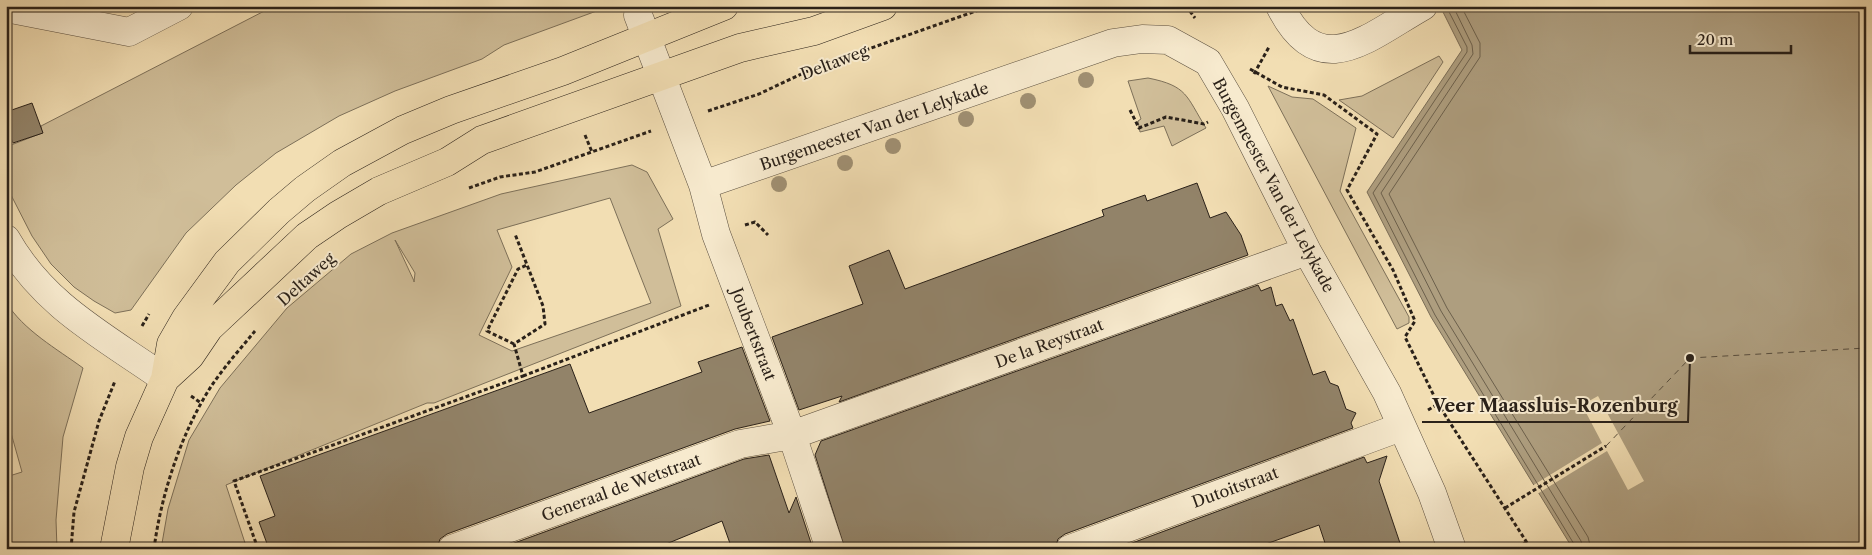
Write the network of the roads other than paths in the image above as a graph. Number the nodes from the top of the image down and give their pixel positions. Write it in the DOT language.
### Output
graph roads {
  1 [pos="179,6"];
  2 [pos="724,6"];
  3 [pos="883,6"];
  4 [pos="1280,6"];
  5 [pos="1423,6"];
  6 [pos="6,8"];
  7 [pos="642,25"];
  8 [pos="663,76"];
  9 [pos="703,185"];
  10 [pos="6,239"];
  11 [pos="1306,251"];
  12 [pos="165,379"];
  13 [pos="1401,427"];
  14 [pos="792,435"];
  15 [pos="114,549"];
  16 [pos="452,549"];
  17 [pos="830,549"];
  18 [pos="1070,549"];
  19 [pos="1452,549"];
  1 -- 6 [label="street"];
  2 -- 7 [label="main road, Deltaweg"];
  3 -- 8 [label="main road, Deltaweg"];
  4 -- 5 [label="street"];
  7 -- 8 [label="street"];
  7 -- 12 [label="main road, Deltaweg"];
  8 -- 9 [label="street, Joubertstraat"];
  8 -- 12 [label="main road, Deltaweg"];
  9 -- 11 [label="street, Burgemeester Van der Lelykade"];
  9 -- 14 [label="street, Joubertstraat"];
  10 -- 12 [label="street"];
  11 -- 13 [label="street, Burgemeester Van der Lelykade"];
  11 -- 14 [label="street, De la Reystraat"];
  12 -- 15 [label="main road, Deltaweg"];
  13 -- 18 [label="street, Dutoitstraat"];
  13 -- 19 [label="street, Burgemeester Van der Lelykade"];
  14 -- 16 [label="street, Generaal de Wetstraat"];
  14 -- 17 [label="street, Joubertstraat"];
}
